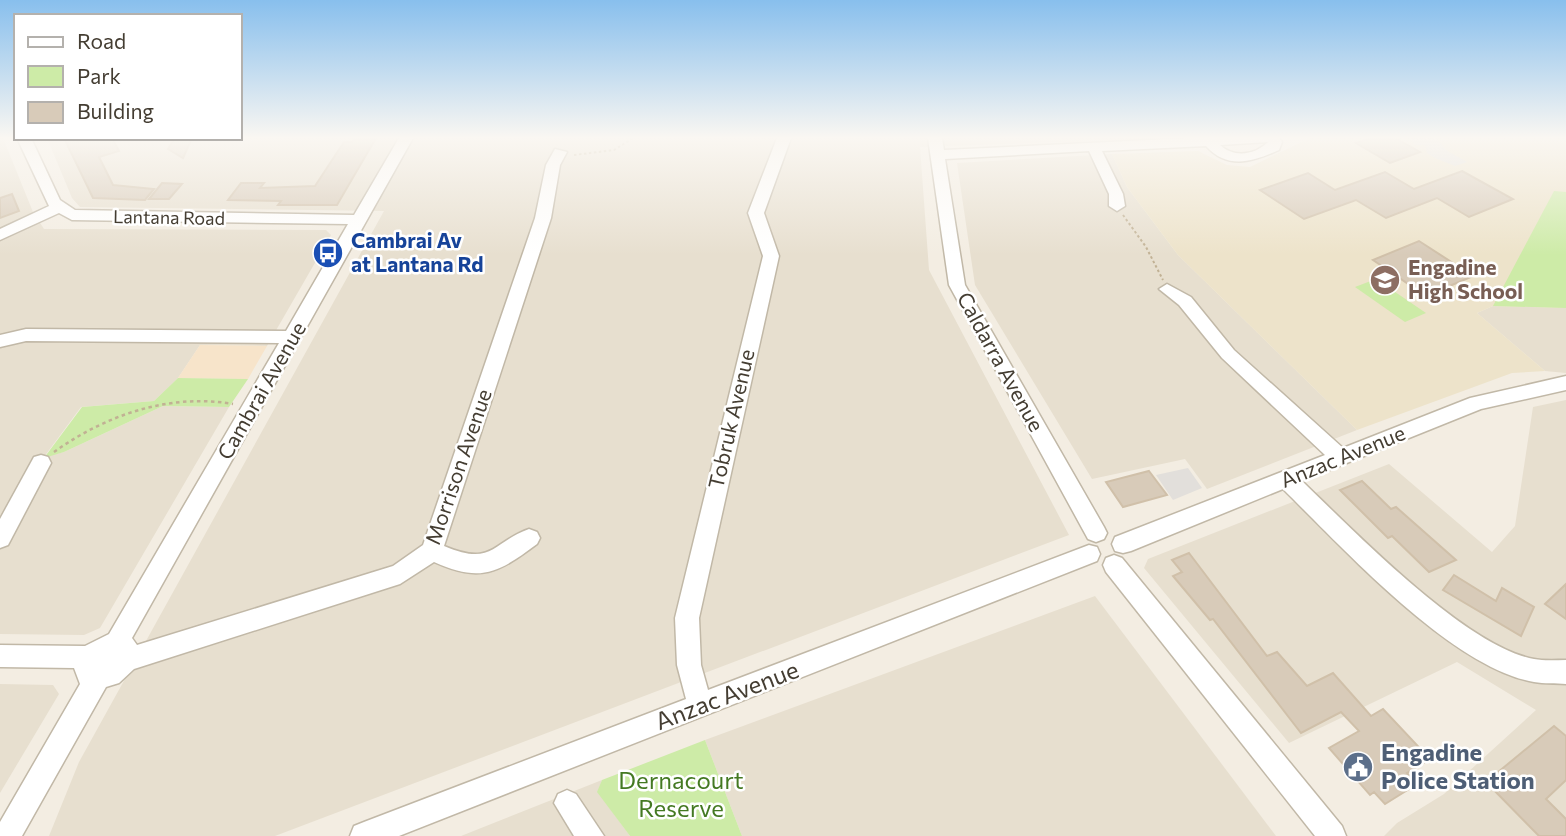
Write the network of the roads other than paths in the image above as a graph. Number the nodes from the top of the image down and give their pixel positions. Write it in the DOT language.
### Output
graph roads {
  1 [pos="43,177"];
  2 [pos="384,177"];
  3 [pos="551,177"];
  4 [pos="769,177"];
  5 [pos="941,177"];
  6 [pos="1108,177"];
  7 [pos="1117,206"];
  8 [pos="58,208"];
  9 [pos="360,220"];
  10 [pos="0,235"];
  11 [pos="1167,289"];
  12 [pos="292,337"];
  13 [pos="0,341"];
  14 [pos="1566,383"];
  15 [pos="1341,458"];
  16 [pos="41,463"];
  17 [pos="1286,479"];
  18 [pos="0,538"];
  19 [pos="529,538"];
  20 [pos="1093,543"];
  21 [pos="432,551"];
  22 [pos="1119,554"];
  23 [pos="121,651"];
  24 [pos="0,656"];
  25 [pos="94,668"];
  26 [pos="1566,672"];
  27 [pos="700,707"];
  28 [pos="567,803"];
  29 [pos="7,836"];
  30 [pos="364,836"];
  31 [pos="590,836"];
  32 [pos="1332,836"];
  1 -- 8 [label="street"];
  2 -- 9 [label="street, Cambrai Avenue"];
  3 -- 21 [label="street, Morrison Avenue"];
  4 -- 27 [label="street, Tobruk Avenue"];
  5 -- 20 [label="street, Caldarra Avenue"];
  6 -- 7 [label="street"];
  8 -- 9 [label="street, Lantana Road"];
  8 -- 10 [label="street"];
  9 -- 12 [label="street, Cambrai Avenue"];
  11 -- 15 [label="street"];
  12 -- 13 [label="street"];
  12 -- 23 [label="street, Cambrai Avenue"];
  14 -- 15 [label="street, Anzac Avenue"];
  15 -- 17 [label="street, Anzac Avenue"];
  16 -- 18 [label="street"];
  17 -- 22 [label="street, Anzac Avenue"];
  17 -- 26 [label="street"];
  19 -- 21 [label="street"];
  20 -- 22 [label="street"];
  20 -- 27 [label="street, Anzac Avenue"];
  21 -- 23 [label="street, Morrison Avenue"];
  22 -- 32 [label="street"];
  23 -- 25 [label="street, Morrison Avenue"];
  24 -- 25 [label="street"];
  25 -- 29 [label="street"];
  27 -- 30 [label="street, Anzac Avenue"];
  28 -- 31 [label="street"];
}
